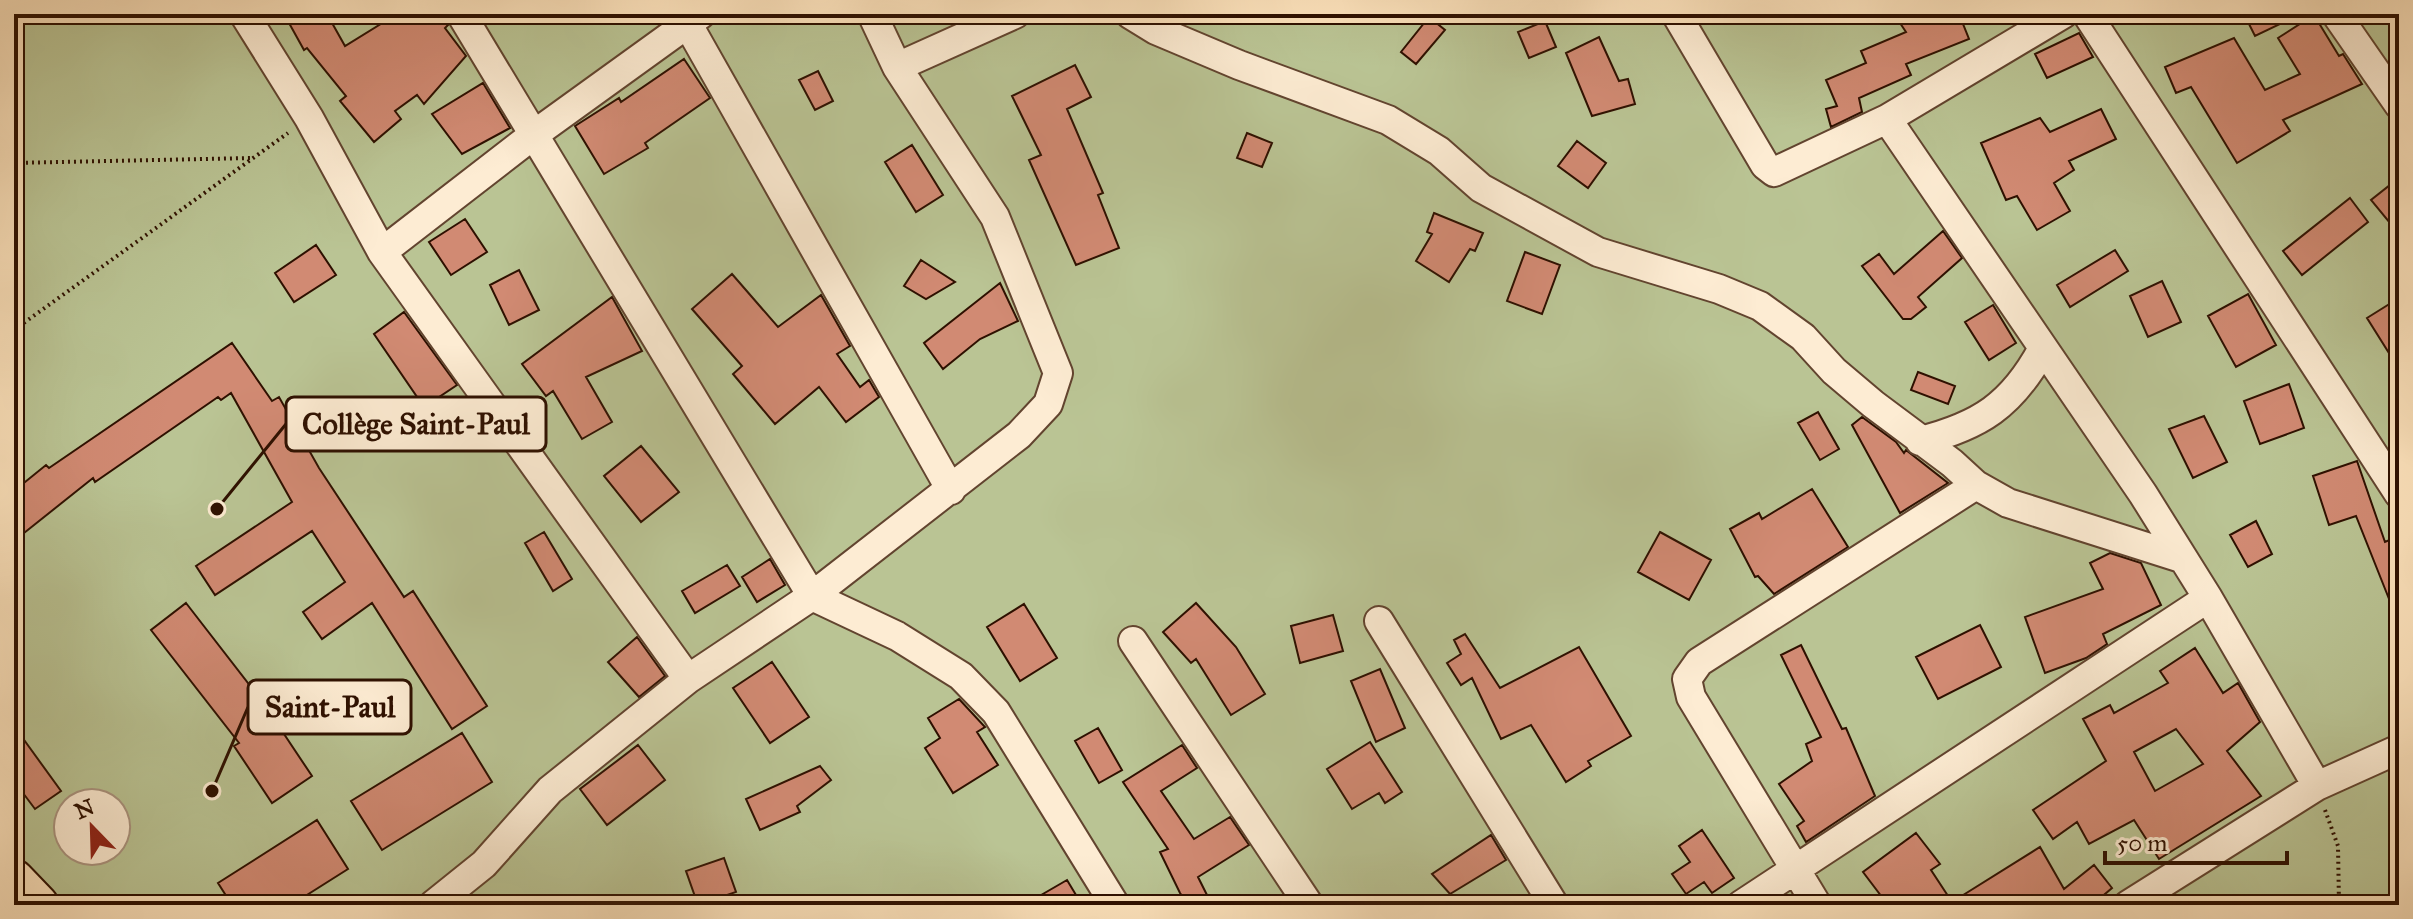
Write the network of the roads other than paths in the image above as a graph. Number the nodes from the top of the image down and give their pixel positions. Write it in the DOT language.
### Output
graph roads {
  1 [pos="244,14"];
  2 [pos="461,14"];
  3 [pos="872,14"];
  4 [pos="1015,14"];
  5 [pos="1130,14"];
  6 [pos="1676,14"];
  7 [pos="2063,14"];
  8 [pos="2087,14"];
  9 [pos="2336,14"];
  10 [pos="690,17"];
  11 [pos="897,67"];
  12 [pos="2399,105"];
  13 [pos="1887,119"];
  14 [pos="532,136"];
  15 [pos="382,252"];
  16 [pos="2042,350"];
  17 [pos="1920,441"];
  18 [pos="1976,485"];
  19 [pos="951,490"];
  20 [pos="2399,494"];
  21 [pos="2181,558"];
  22 [pos="812,596"];
  23 [pos="2208,598"];
  24 [pos="1379,621"];
  25 [pos="1133,641"];
  26 [pos="688,679"];
  27 [pos="2399,749"];
  28 [pos="2317,786"];
  29 [pos="1796,872"];
  30 [pos="14,880"];
  31 [pos="38,905"];
  32 [pos="433,905"];
  33 [pos="1115,905"];
  34 [pos="1309,905"];
  35 [pos="1554,905"];
  36 [pos="1741,905"];
  37 [pos="1817,905"];
  38 [pos="2128,905"];
  1 -- 15 [label="street"];
  2 -- 14 [label="street"];
  3 -- 11 [label="street"];
  4 -- 11 [label="street"];
  5 -- 17 [label="street"];
  6 -- 13 [label="street"];
  7 -- 13 [label="street"];
  8 -- 20 [label="street"];
  9 -- 12 [label="street"];
  10 -- 14 [label="street"];
  10 -- 19 [label="street"];
  11 -- 19 [label="street"];
  13 -- 16 [label="street"];
  14 -- 15 [label="street"];
  14 -- 22 [label="street"];
  15 -- 26 [label="street"];
  16 -- 17 [label="street"];
  16 -- 21 [label="street"];
  17 -- 18 [label="street"];
  18 -- 21 [label="street"];
  18 -- 29 [label="street"];
  19 -- 22 [label="street"];
  21 -- 23 [label="street"];
  22 -- 26 [label="street"];
  22 -- 33 [label="street"];
  23 -- 28 [label="street"];
  23 -- 29 [label="street"];
  24 -- 35 [label="street"];
  25 -- 34 [label="street"];
  26 -- 32 [label="street"];
  27 -- 28 [label="street"];
  28 -- 38 [label="street"];
  29 -- 36 [label="street"];
  29 -- 37 [label="street"];
  30 -- 31 [label="highway"];
}
